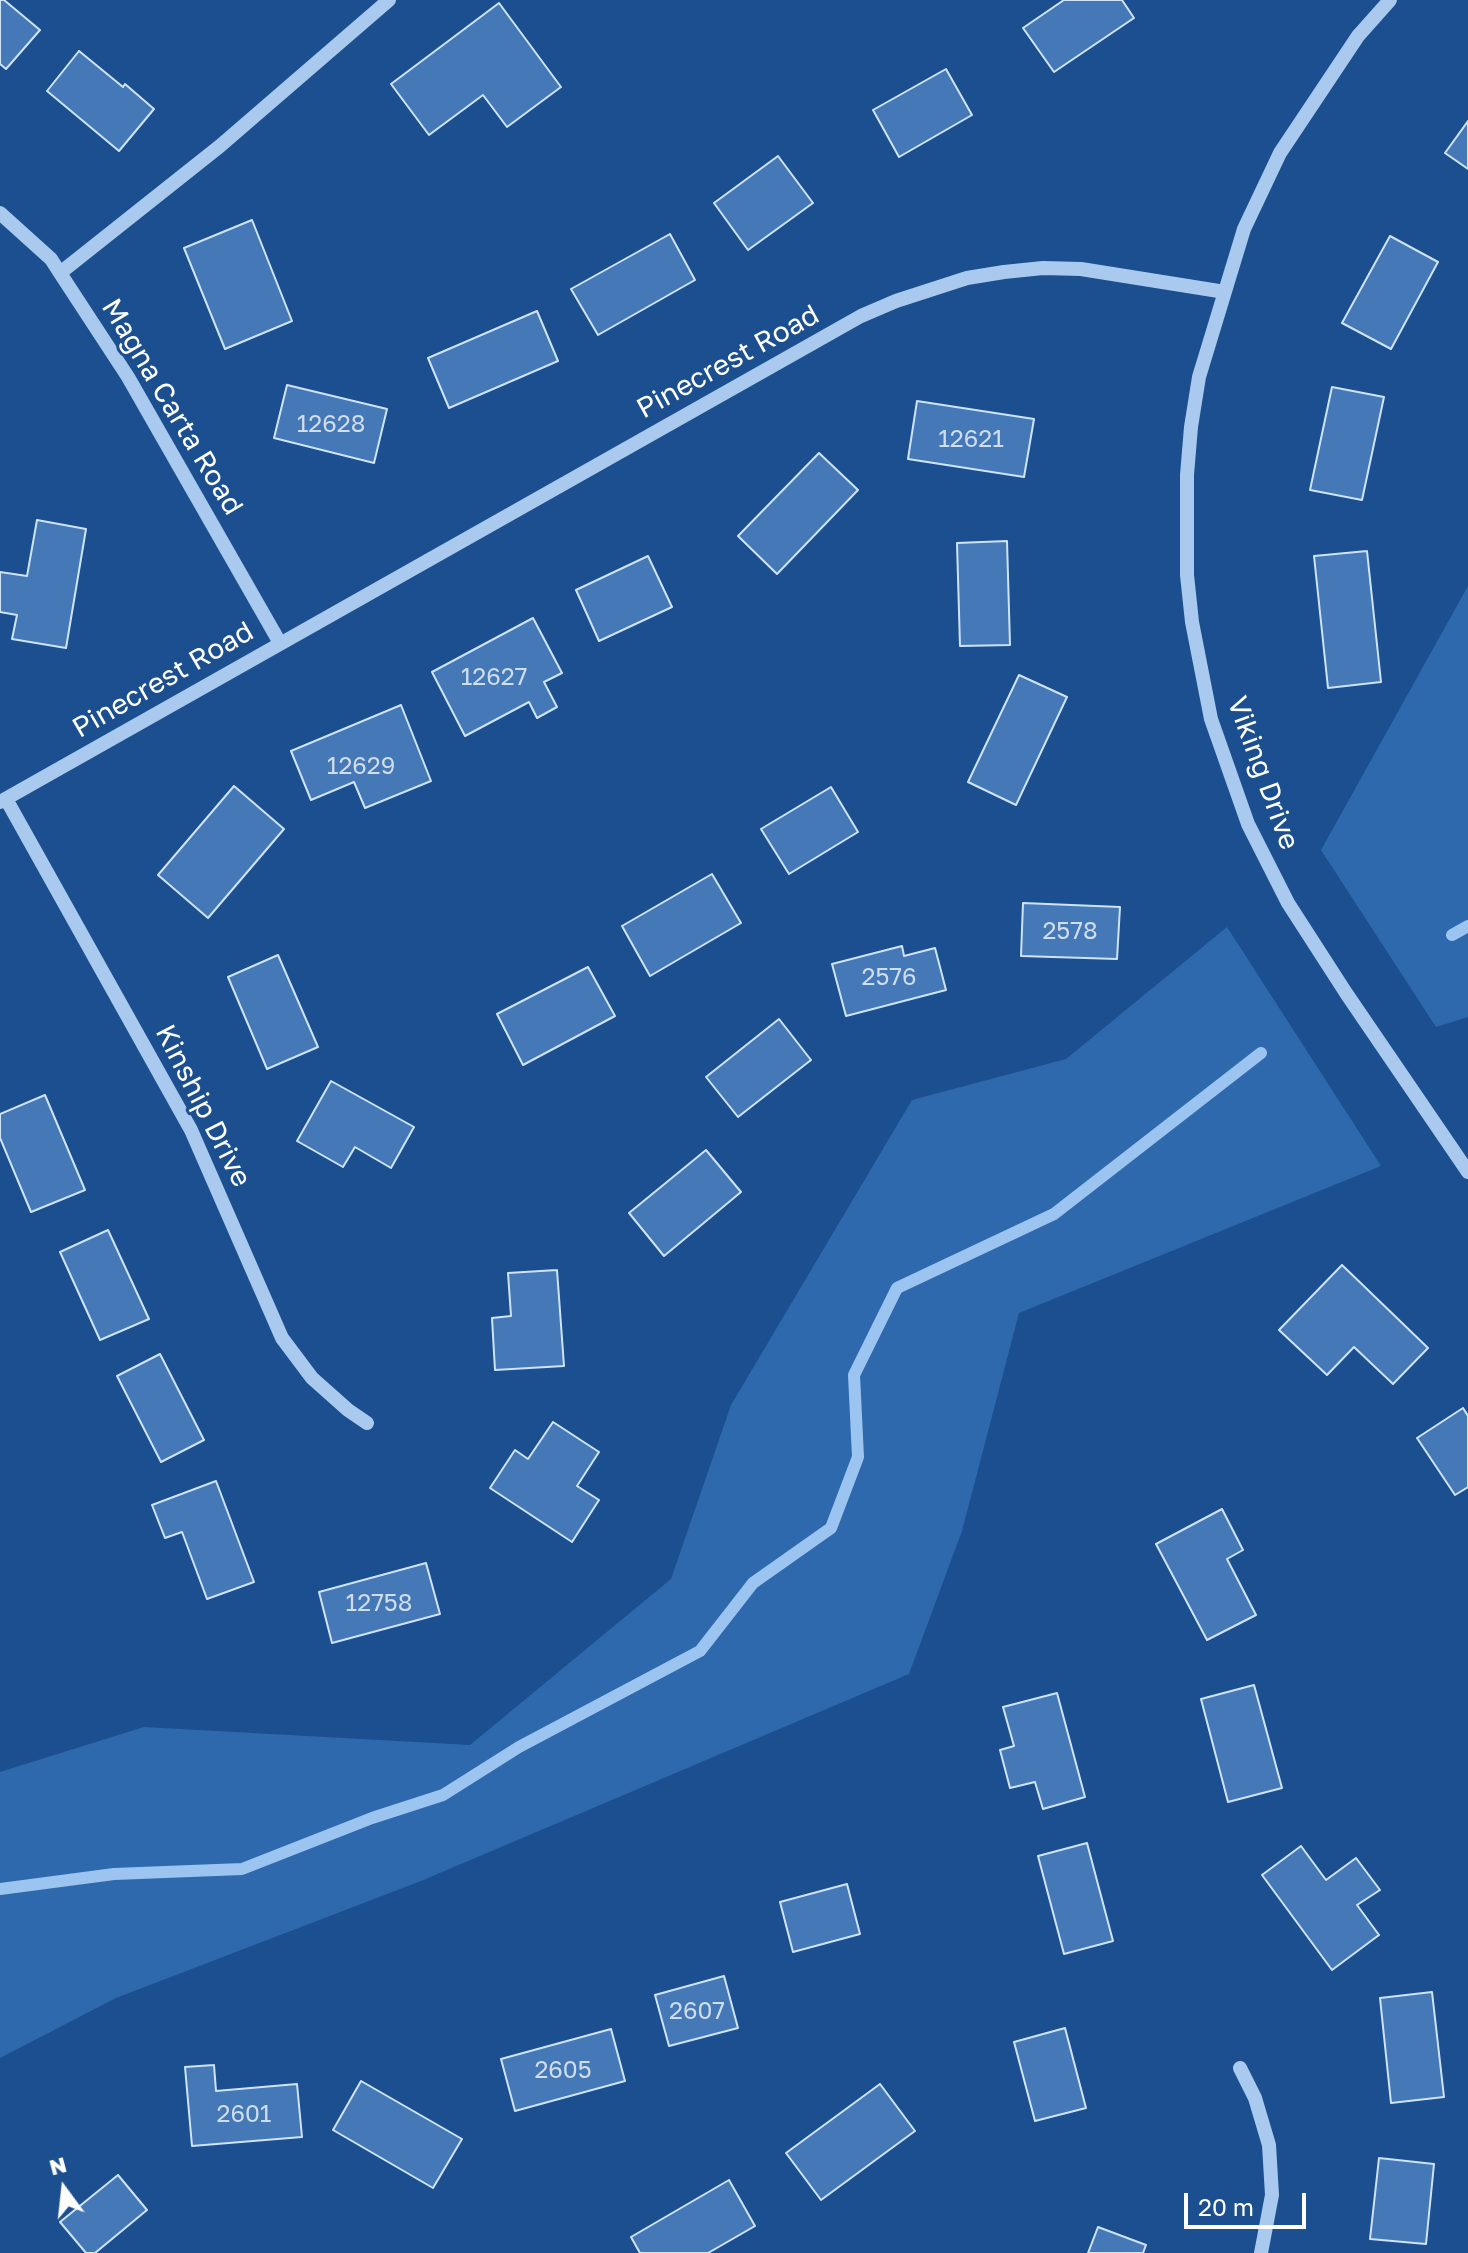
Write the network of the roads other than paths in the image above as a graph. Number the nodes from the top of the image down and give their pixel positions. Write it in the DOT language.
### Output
graph roads {
  1 [pos="389,0"];
  2 [pos="1390,0"];
  3 [pos="0,213"];
  4 [pos="60,273"];
  5 [pos="1225,292"];
  6 [pos="280,643"];
  7 [pos="3,801"];
  8 [pos="1468,1172"];
  9 [pos="367,1423"];
  10 [pos="1240,2068"];
  11 [pos="1261,2253"];
  1 -- 4 [label="street"];
  2 -- 5 [label="street"];
  3 -- 4 [label="street, Magna Carta Road"];
  4 -- 6 [label="street, Magna Carta Road"];
  5 -- 6 [label="street, Pinecrest Road"];
  5 -- 8 [label="street, Viking Drive"];
  6 -- 7 [label="street, Pinecrest Road"];
  7 -- 9 [label="street, Kinship Drive"];
  10 -- 11 [label="street"];
}
